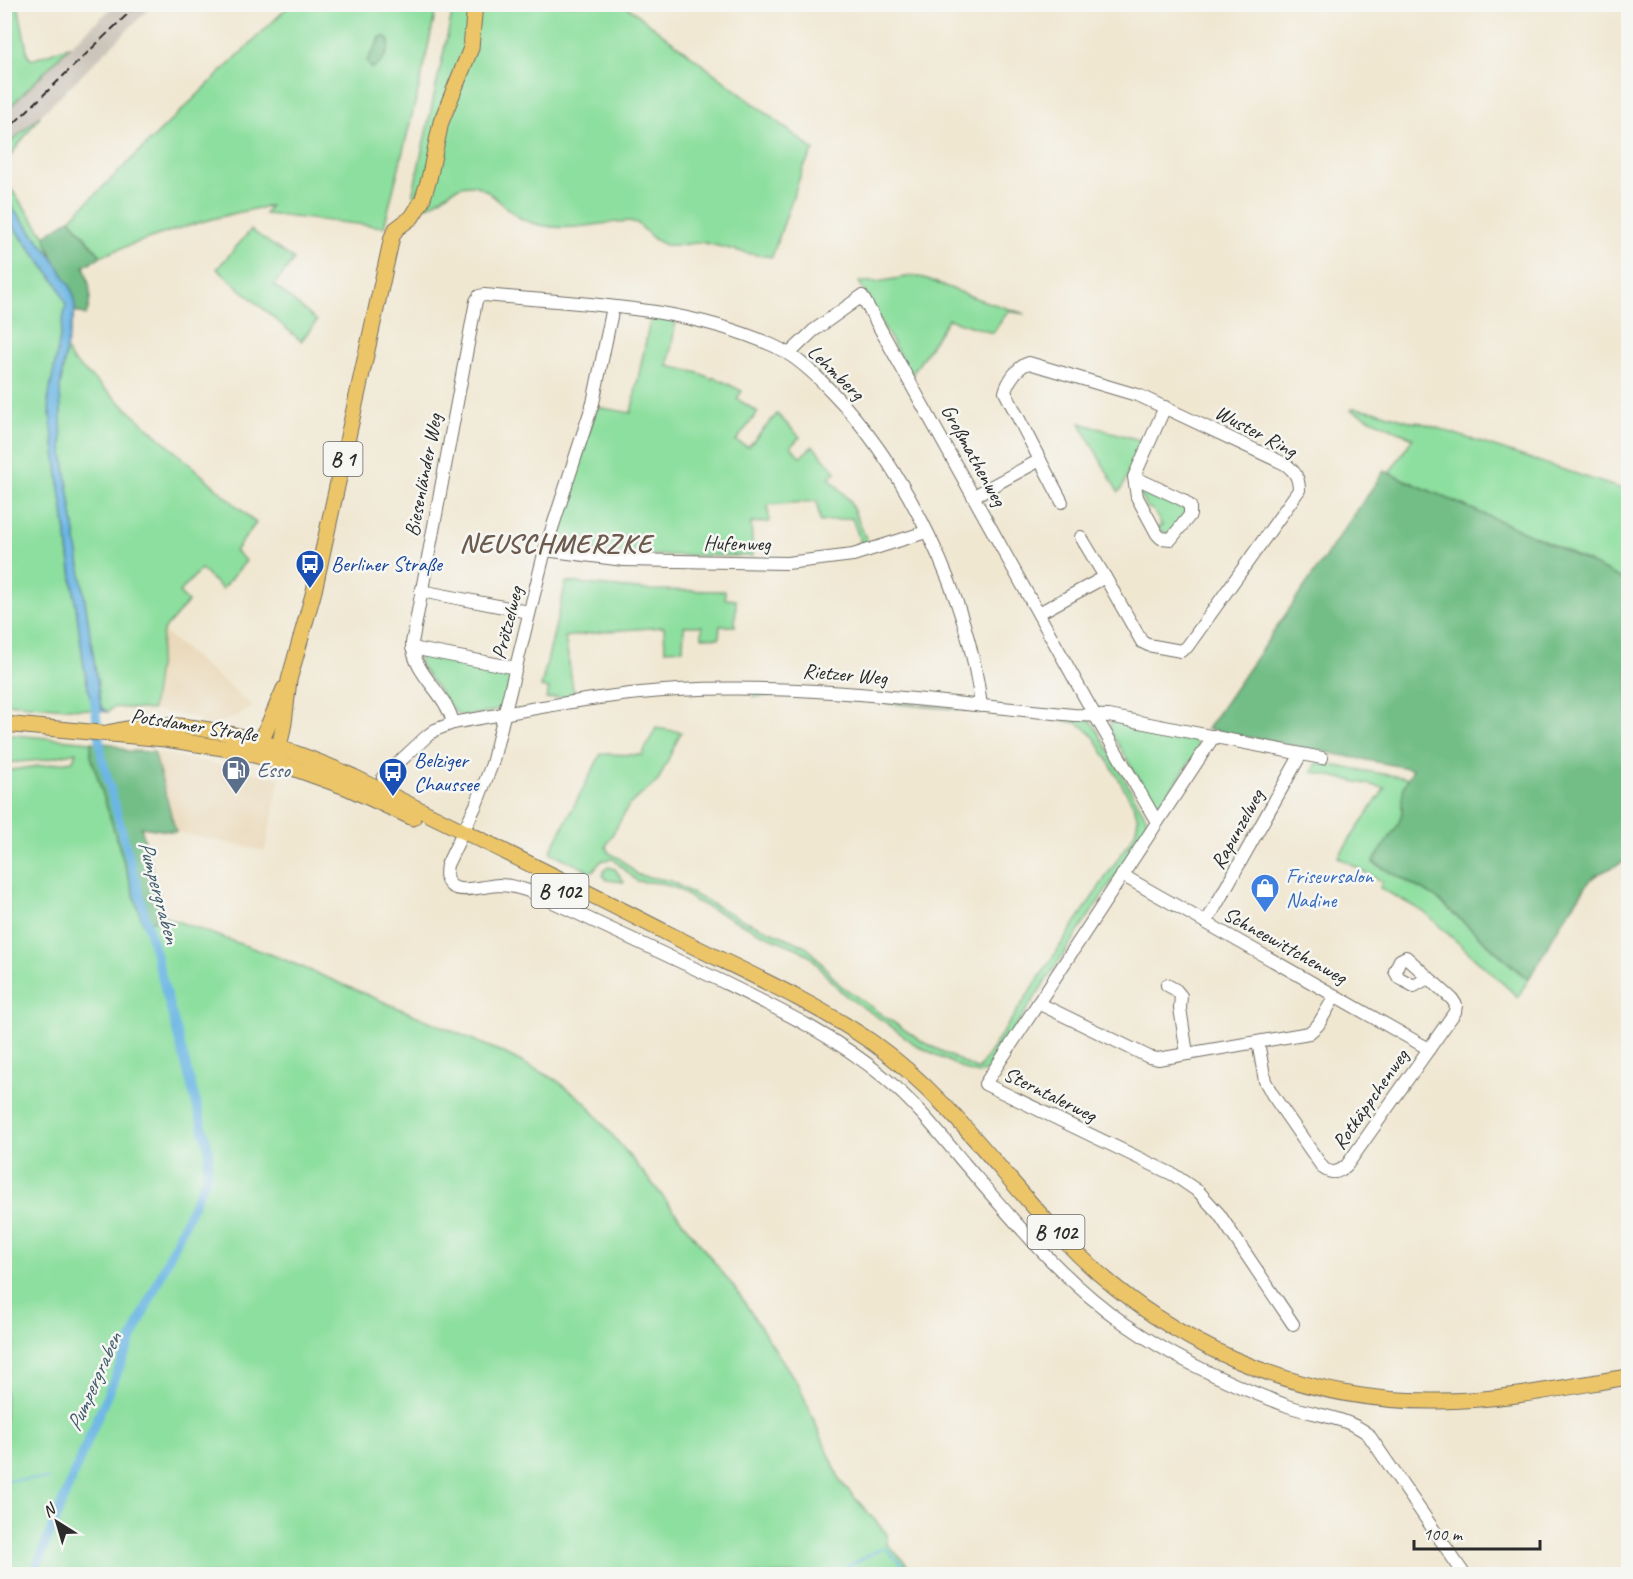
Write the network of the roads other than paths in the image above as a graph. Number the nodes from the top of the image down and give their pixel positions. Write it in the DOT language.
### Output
graph roads {
  1 [pos="475,4"];
  2 [pos="480,296"];
  3 [pos="613,307"];
  4 [pos="789,354"];
  5 [pos="1165,407"];
  6 [pos="1040,460"];
  7 [pos="1134,477"];
  8 [pos="974,496"];
  9 [pos="1062,502"];
  10 [pos="926,532"];
  11 [pos="1081,537"];
  12 [pos="545,550"];
  13 [pos="1105,577"];
  14 [pos="421,591"];
  15 [pos="529,612"];
  16 [pos="1039,613"];
  17 [pos="412,648"];
  18 [pos="516,668"];
  19 [pos="289,680"];
  20 [pos="981,706"];
  21 [pos="504,714"];
  22 [pos="1096,715"];
  23 [pos="453,723"];
  24 [pos="4,724"];
  25 [pos="106,733"];
  26 [pos="1214,735"];
  27 [pos="261,742"];
  28 [pos="1301,754"];
  29 [pos="273,756"];
  30 [pos="1322,758"];
  31 [pos="383,777"];
  32 [pos="1157,822"];
  33 [pos="460,836"];
  34 [pos="1122,875"];
  35 [pos="1206,923"];
  36 [pos="1428,978"];
  37 [pos="1167,985"];
  38 [pos="1335,996"];
  39 [pos="1038,1003"];
  40 [pos="1258,1042"];
  41 [pos="1429,1049"];
  42 [pos="1187,1054"];
  43 [pos="1293,1324"];
  44 [pos="1629,1377"];
  45 [pos="1464,1575"];
  1 -- 19 [label="main road, B 1"];
  2 -- 3 [label="street, Lehmberg"];
  2 -- 14 [label="street, Biesenländer Weg"];
  3 -- 4 [label="street, Lehmberg"];
  3 -- 12 [label="street, Prötzelweg"];
  4 -- 8 [label="street, Großmathenweg"];
  4 -- 10 [label="street, Lehmberg"];
  5 -- 6 [label="street, Wuster Ring"];
  5 -- 7 [label="street"];
  5 -- 13 [label="street, Wuster Ring"];
  6 -- 8 [label="street"];
  6 -- 9 [label="street, Wuster Ring"];
  7 -- 7 [label="street"];
  8 -- 16 [label="street, Großmathenweg"];
  10 -- 12 [label="street, Hufenweg"];
  10 -- 20 [label="street, Lehmberg"];
  11 -- 13 [label="street, Wuster Ring"];
  12 -- 15 [label="street, Prötzelweg"];
  13 -- 16 [label="street"];
  14 -- 15 [label="street"];
  14 -- 17 [label="street, Biesenländer Weg"];
  15 -- 18 [label="street, Prötzelweg"];
  16 -- 22 [label="street, Großmathenweg"];
  17 -- 18 [label="street"];
  17 -- 23 [label="street"];
  18 -- 21 [label="street, Prötzelweg"];
  19 -- 27 [label="main road, B 1"];
  19 -- 29 [label="main road, B 1"];
  20 -- 21 [label="street, Rietzer Weg"];
  20 -- 22 [label="street, Rietzer Weg"];
  21 -- 23 [label="street, Rietzer Weg"];
  21 -- 33 [label="street, Prötzelweg"];
  22 -- 26 [label="street, Rietzer Weg"];
  22 -- 32 [label="street"];
  23 -- 31 [label="street, Rietzer Weg"];
  24 -- 25 [label="main road, Potsdamer Straße"];
  25 -- 27 [label="main road, Potsdamer Straße"];
  25 -- 29 [label="main road, Potsdamer Straße"];
  26 -- 28 [label="street, Rietzer Weg"];
  26 -- 32 [label="street, Sterntalerweg"];
  27 -- 29 [label="main road"];
  28 -- 30 [label="street, Rietzer Weg"];
  28 -- 35 [label="street, Rapunzelweg"];
  29 -- 33 [label="main road, B 102"];
  32 -- 34 [label="street, Sterntalerweg"];
  33 -- 44 [label="main road, B 102"];
  33 -- 45 [label="street, Prötzelweg"];
  34 -- 35 [label="street, Schneewittchenweg"];
  34 -- 39 [label="street, Sterntalerweg"];
  35 -- 38 [label="street, Schneewittchenweg"];
  36 -- 41 [label="street, Rotkäppchenweg"];
  37 -- 42 [label="street"];
  38 -- 40 [label="street"];
  38 -- 41 [label="street, Schneewittchenweg"];
  39 -- 42 [label="street"];
  39 -- 43 [label="street, Sterntalerweg"];
  40 -- 41 [label="street, Rotkäppchenweg"];
  40 -- 42 [label="street"];
}
